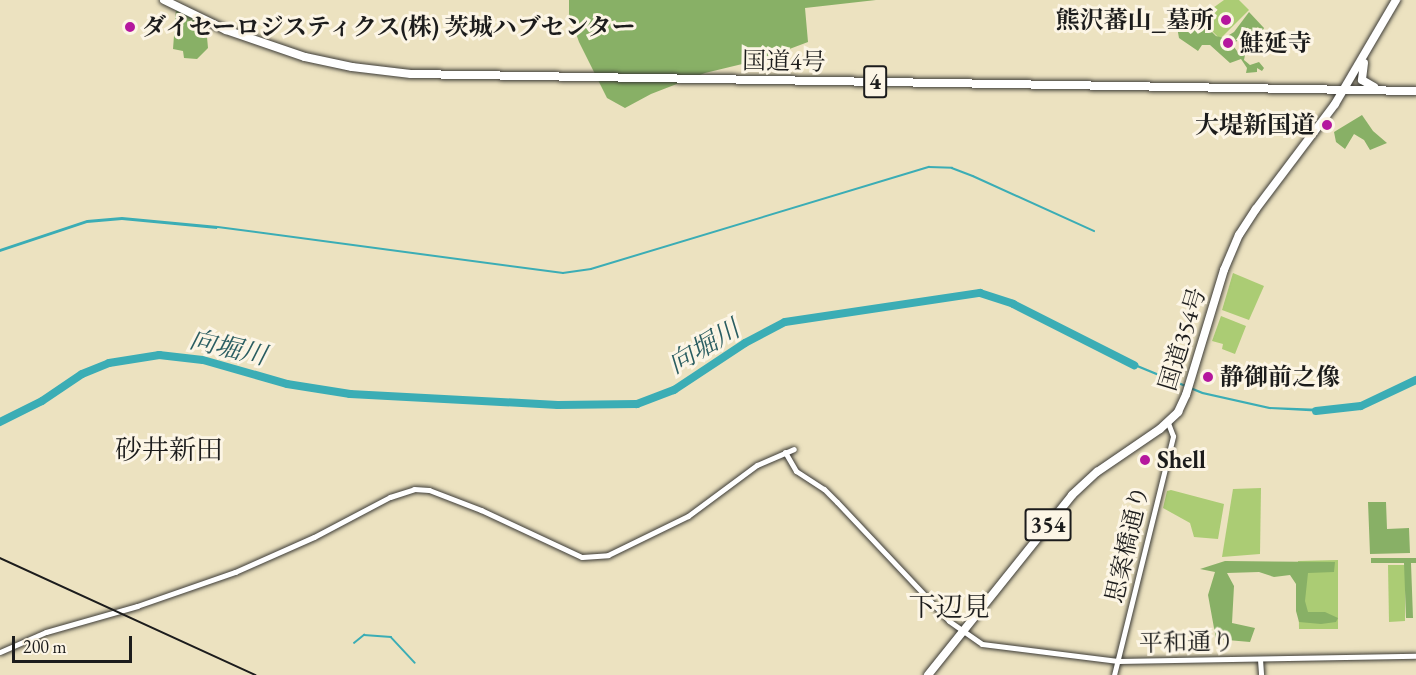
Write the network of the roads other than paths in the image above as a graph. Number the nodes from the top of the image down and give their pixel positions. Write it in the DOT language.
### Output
graph roads {
  1 [pos="164,0"];
  2 [pos="1396,0"];
  3 [pos="1365,56"];
  4 [pos="1315,89"];
  5 [pos="1344,89"];
  6 [pos="1394,90"];
  7 [pos="1416,91"];
  8 [pos="1326,117"];
  9 [pos="1168,423"];
  10 [pos="794,449"];
  11 [pos="785,452"];
  12 [pos="962,632"];
  13 [pos="0,652"];
  14 [pos="1416,656"];
  15 [pos="1260,659"];
  16 [pos="1118,661"];
  17 [pos="928,675"];
  18 [pos="1114,675"];
  19 [pos="1261,675"];
  1 -- 4 [label="highway, 国道4号 / 4"];
  2 -- 3 [label="highway, 国道354号 / 354"];
  3 -- 5 [label="highway, 国道354号 / 354"];
  3 -- 6 [label="highway"];
  4 -- 5 [label="highway, 国道4号 / 4"];
  4 -- 8 [label="highway"];
  5 -- 6 [label="highway, 国道4号 / 4"];
  5 -- 8 [label="highway, 国道354号 / 354"];
  6 -- 7 [label="highway, 国道4号 / 4"];
  8 -- 9 [label="highway, 国道354号 / 354"];
  9 -- 12 [label="highway, 国道354号 / 354"];
  9 -- 16 [label="street, 思案橋通り"];
  10 -- 11 [label="street"];
  11 -- 12 [label="street, 平和通り"];
  11 -- 13 [label="street"];
  12 -- 16 [label="street, 平和通り"];
  12 -- 17 [label="highway, 国道354号 / 354"];
  14 -- 15 [label="street, 平和通り"];
  15 -- 16 [label="street, 平和通り"];
  15 -- 19 [label="street"];
  16 -- 18 [label="street, 思案橋通り"];
}
